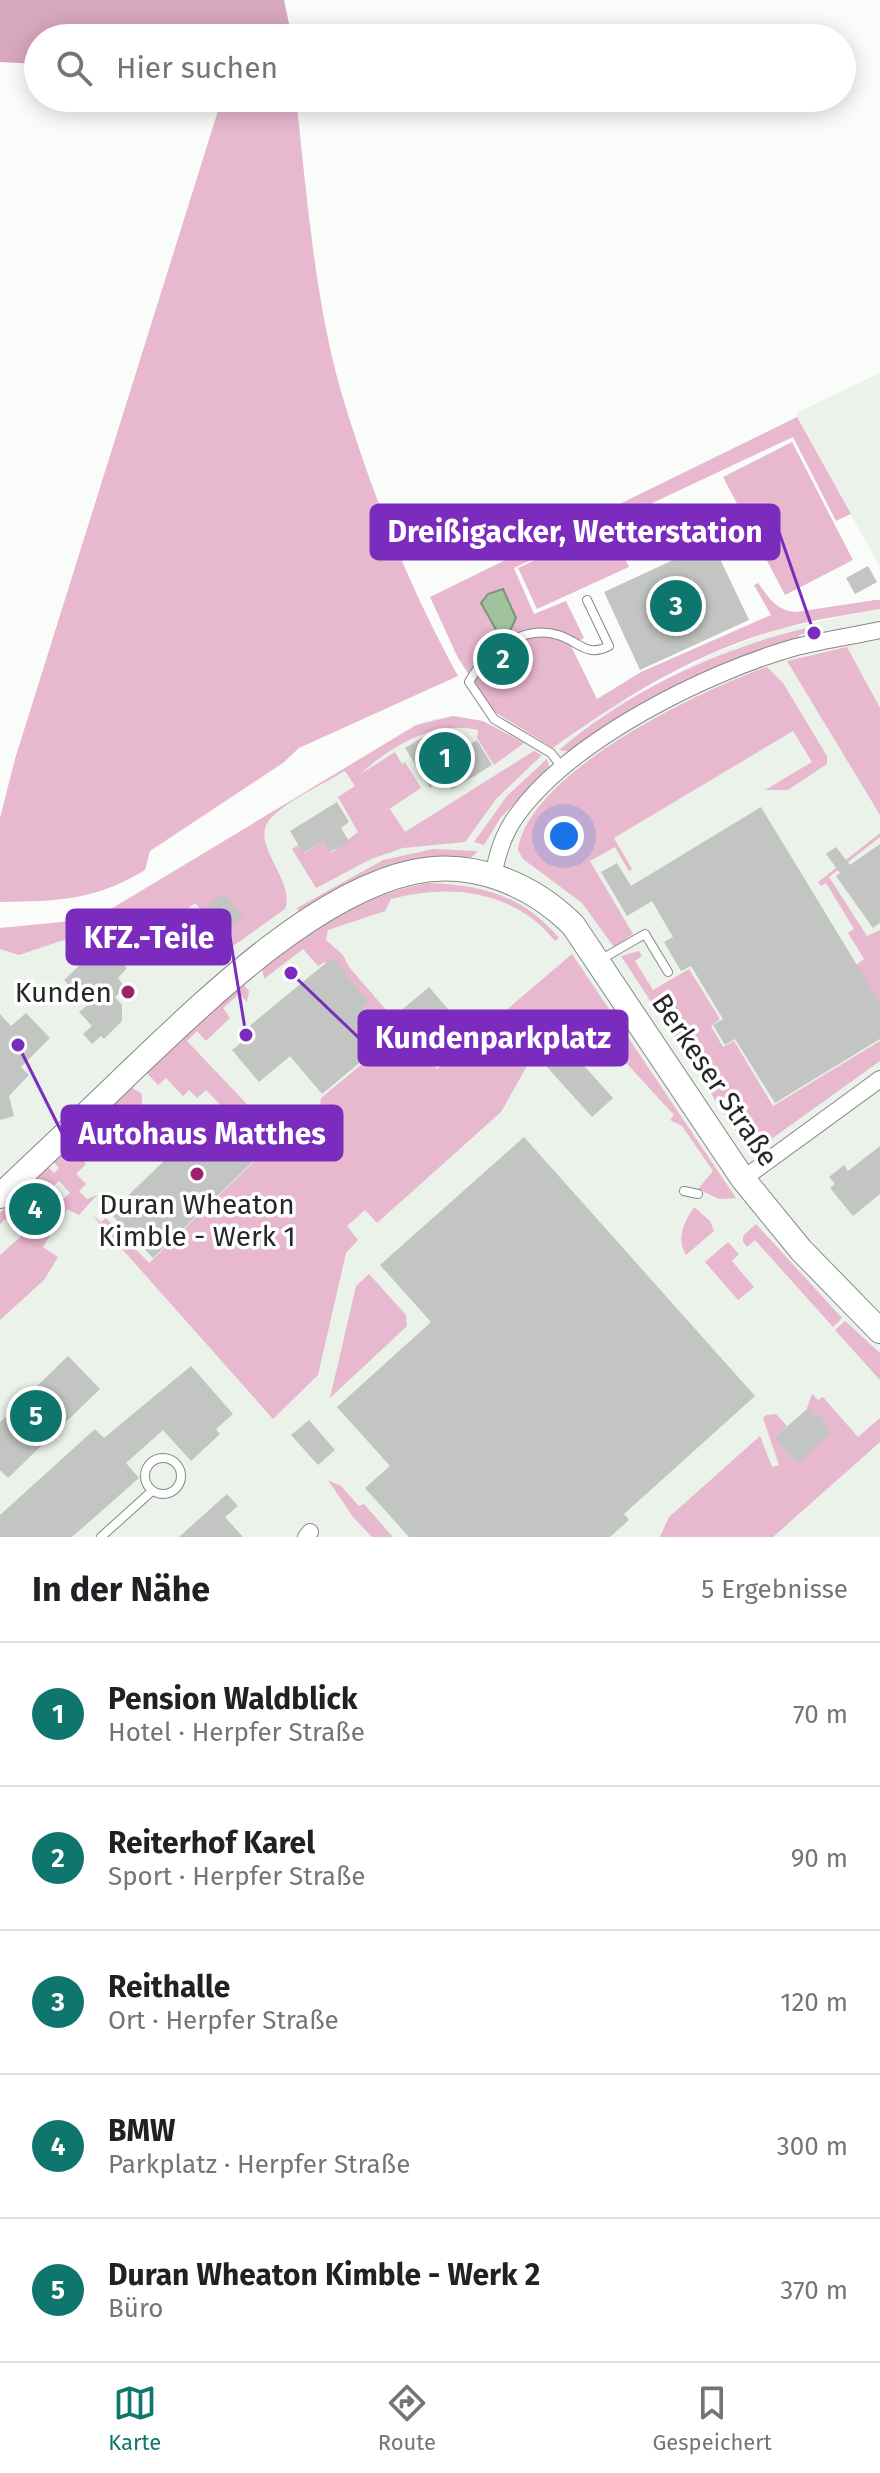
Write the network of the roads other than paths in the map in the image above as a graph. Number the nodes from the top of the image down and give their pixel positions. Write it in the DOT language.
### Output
graph roads {
  1 [pos="587,600"];
  2 [pos="880,630"];
  3 [pos="562,767"];
  4 [pos="493,877"];
  5 [pos="600,960"];
  6 [pos="668,972"];
  7 [pos="880,1079"];
  8 [pos="743,1179"];
  9 [pos="684,1191"];
  10 [pos="698,1194"];
  11 [pos="0,1196"];
  12 [pos="880,1331"];
  13 [pos="152,1491"];
  14 [pos="101,1537"];
  1 -- 3 [label="lane"];
  2 -- 3 [label="street"];
  3 -- 4 [label="street"];
  4 -- 5 [label="main road, Berkeser Straße"];
  4 -- 11 [label="main road, Berkeser Straße"];
  5 -- 6 [label="lane"];
  5 -- 8 [label="main road, Berkeser Straße"];
  7 -- 8 [label="street"];
  8 -- 12 [label="main road, Berkeser Straße"];
  9 -- 10 [label="lane"];
  13 -- 13 [label="lane"];
  13 -- 14 [label="lane"];
}
